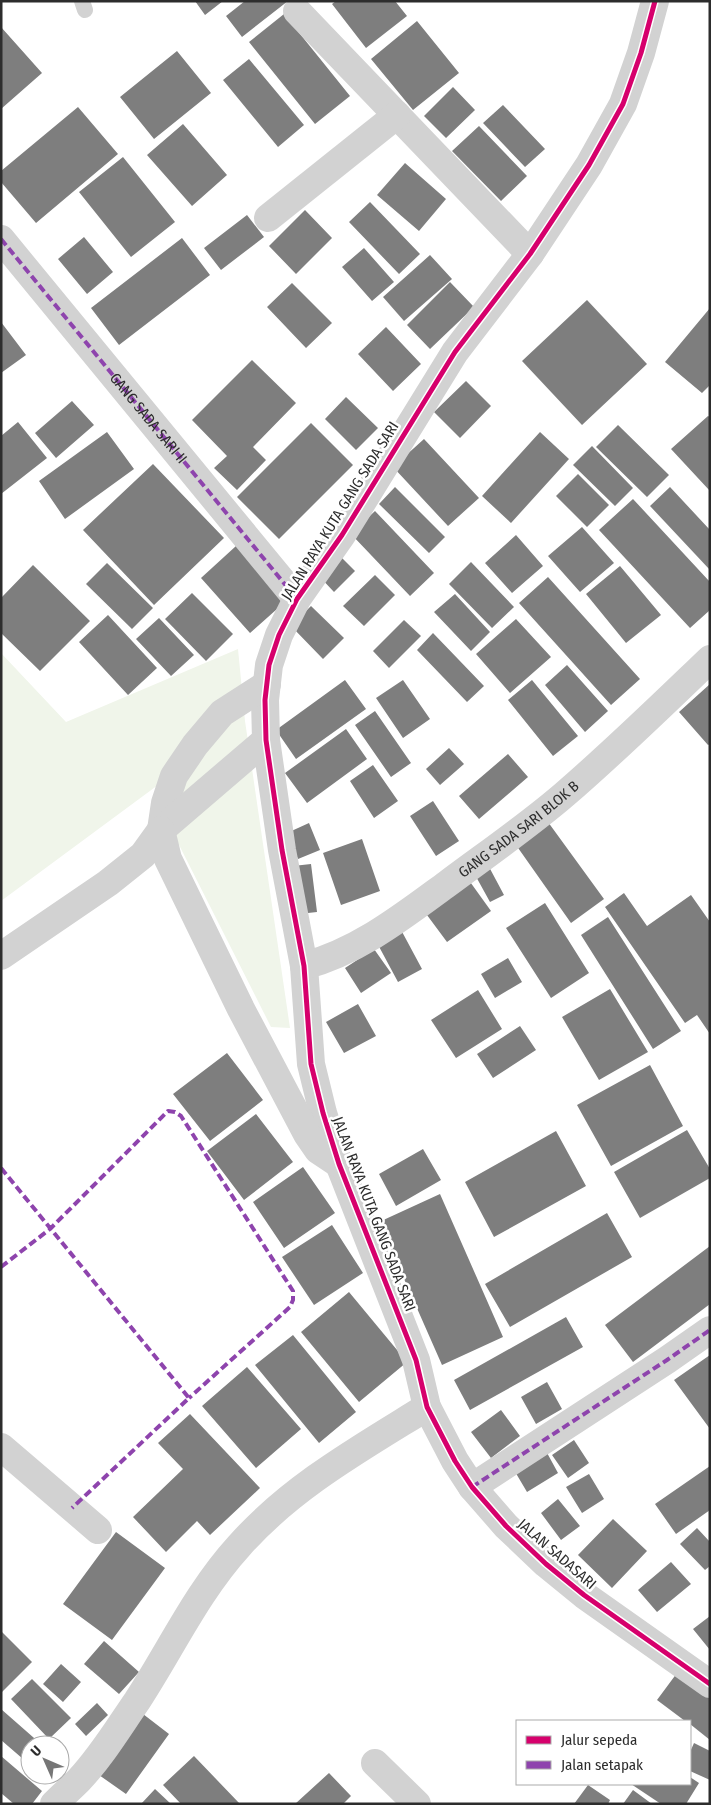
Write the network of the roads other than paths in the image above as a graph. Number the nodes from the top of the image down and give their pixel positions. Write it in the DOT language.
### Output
graph roads {
  1 [pos="655,1"];
  2 [pos="297,11"];
  3 [pos="397,115"];
  4 [pos="268,218"];
  5 [pos="1,239"];
  6 [pos="530,254"];
  7 [pos="297,599"];
  8 [pos="710,659"];
  9 [pos="267,684"];
  10 [pos="266,740"];
  11 [pos="161,830"];
  12 [pos="1,956"];
  13 [pos="304,966"];
  14 [pos="339,1164"];
  15 [pos="710,1330"];
  16 [pos="427,1407"];
  17 [pos="1,1447"];
  18 [pos="472,1487"];
  19 [pos="98,1530"];
  20 [pos="710,1684"];
  21 [pos="375,1763"];
  22 [pos="78,1792"];
  23 [pos="54,1804"];
  24 [pos="417,1804"];
  1 -- 6 [label="street, JALAN RAYA KUTA GANG SADA SARI"];
  2 -- 3 [label="street"];
  3 -- 4 [label="street"];
  3 -- 6 [label="street"];
  5 -- 7 [label="street, GANG SADA SARI II"];
  6 -- 7 [label="street, JALAN RAYA KUTA GANG SADA SARI"];
  7 -- 9 [label="street, JALAN RAYA KUTA GANG SADA SARI"];
  8 -- 13 [label="street, GANG SADA SARI BLOK B"];
  9 -- 10 [label="street, JALAN RAYA KUTA GANG SADA SARI"];
  9 -- 11 [label="street"];
  10 -- 11 [label="street"];
  10 -- 13 [label="street, JALAN RAYA KUTA GANG SADA SARI"];
  11 -- 12 [label="street"];
  11 -- 14 [label="street"];
  13 -- 14 [label="street, JALAN RAYA KUTA GANG SADA SARI"];
  14 -- 16 [label="street, JALAN RAYA KUTA GANG SADA SARI"];
  15 -- 18 [label="street"];
  16 -- 18 [label="street, JALAN SADASARI"];
  16 -- 22 [label="street"];
  17 -- 19 [label="street"];
  18 -- 20 [label="street, JALAN SADASARI"];
  21 -- 24 [label="street"];
  22 -- 23 [label="street"];
}
